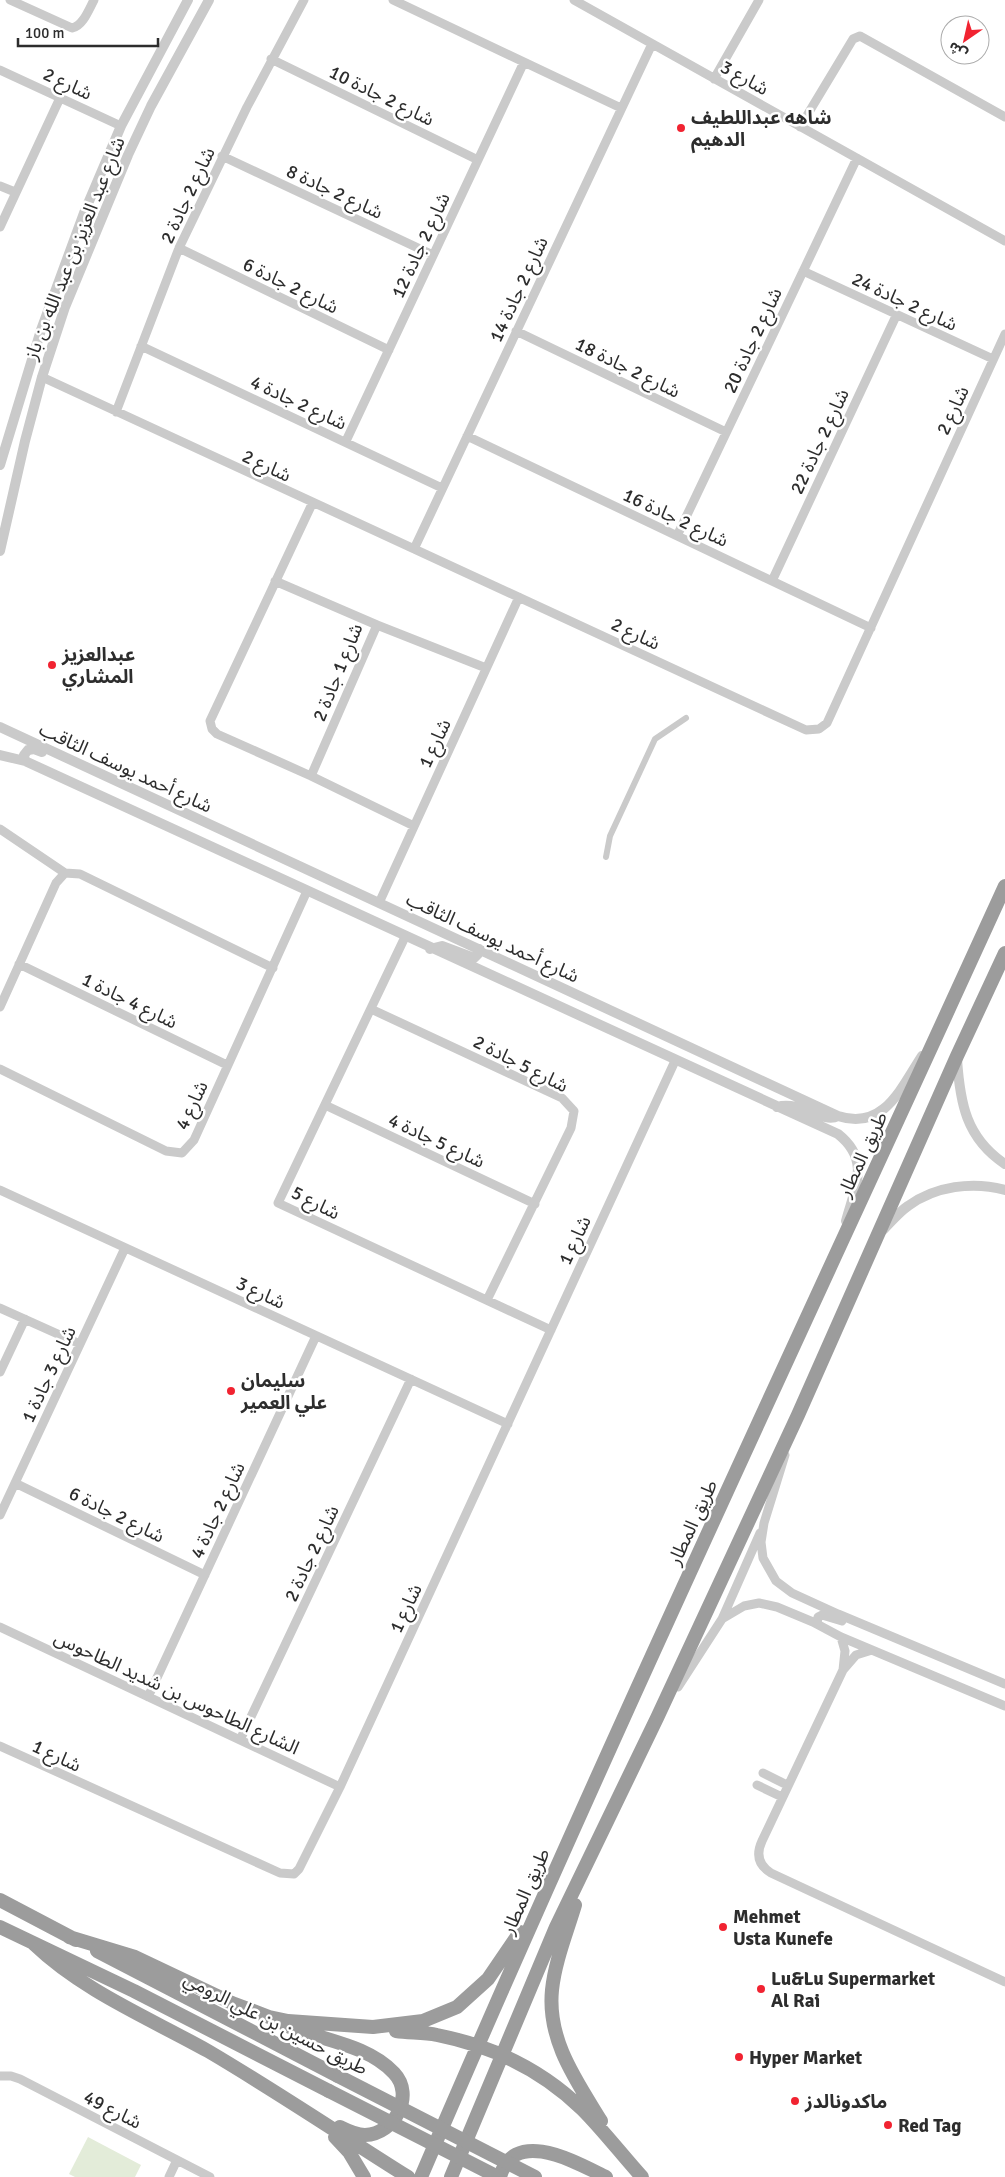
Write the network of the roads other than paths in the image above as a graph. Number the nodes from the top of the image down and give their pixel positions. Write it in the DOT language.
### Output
graph roads {
  1 [pos="10,0"];
  2 [pos="94,0"];
  3 [pos="188,0"];
  4 [pos="209,0"];
  5 [pos="304,0"];
  6 [pos="393,0"];
  7 [pos="574,0"];
  8 [pos="759,0"];
  9 [pos="652,44"];
  10 [pos="272,59"];
  11 [pos="524,62"];
  12 [pos="0,70"];
  13 [pos="714,78"];
  14 [pos="60,98"];
  15 [pos="622,108"];
  16 [pos="1005,117"];
  17 [pos="122,126"];
  18 [pos="800,127"];
  19 [pos="222,156"];
  20 [pos="857,158"];
  21 [pos="478,160"];
  22 [pos="105,166"];
  23 [pos="0,186"];
  24 [pos="15,192"];
  25 [pos="108,201"];
  26 [pos="84,213"];
  27 [pos="0,227"];
  28 [pos="1005,241"];
  29 [pos="180,248"];
  30 [pos="433,255"];
  31 [pos="82,266"];
  32 [pos="803,271"];
  33 [pos="896,316"];
  34 [pos="516,331"];
  35 [pos="1005,334"];
  36 [pos="141,346"];
  37 [pos="389,350"];
  38 [pos="993,360"];
  39 [pos="42,377"];
  40 [pos="116,412"];
  41 [pos="726,432"];
  42 [pos="467,436"];
  43 [pos="6,439"];
  44 [pos="346,442"];
  45 [pos="0,449"];
  46 [pos="0,465"];
  47 [pos="442,488"];
  48 [pos="312,504"];
  49 [pos="677,536"];
  50 [pos="414,549"];
  51 [pos="0,551"];
  52 [pos="772,581"];
  53 [pos="275,582"];
  54 [pos="519,597"];
  55 [pos="377,625"];
  56 [pos="871,628"];
  57 [pos="486,668"];
  58 [pos="686,718"];
  59 [pos="0,726"];
  60 [pos="0,755"];
  61 [pos="70,761"];
  62 [pos="25,762"];
  63 [pos="311,776"];
  64 [pos="414,826"];
  65 [pos="0,829"];
  66 [pos="606,858"];
  67 [pos="65,873"];
  68 [pos="1005,886"];
  69 [pos="307,891"];
  70 [pos="379,903"];
  71 [pos="405,937"];
  72 [pos="430,948"];
  73 [pos="479,949"];
  74 [pos="1005,954"];
  75 [pos="19,964"];
  76 [pos="273,968"];
  77 [pos="0,1007"];
  78 [pos="371,1009"];
  79 [pos="940,1028"];
  80 [pos="957,1056"];
  81 [pos="675,1061"];
  82 [pos="227,1065"];
  83 [pos="0,1069"];
  84 [pos="325,1105"];
  85 [pos="777,1107"];
  86 [pos="838,1116"];
  87 [pos="1005,1164"];
  88 [pos="0,1190"];
  89 [pos="1005,1190"];
  90 [pos="535,1204"];
  91 [pos="878,1234"];
  92 [pos="125,1248"];
  93 [pos="839,1249"];
  94 [pos="488,1300"];
  95 [pos="0,1308"];
  96 [pos="25,1319"];
  97 [pos="551,1330"];
  98 [pos="316,1336"];
  99 [pos="80,1344"];
  100 [pos="0,1372"];
  101 [pos="411,1379"];
  102 [pos="798,1414"];
  103 [pos="508,1424"];
  104 [pos="15,1483"];
  105 [pos="0,1515"];
  106 [pos="764,1523"];
  107 [pos="205,1575"];
  108 [pos="722,1619"];
  109 [pos="817,1624"];
  110 [pos="867,1626"];
  111 [pos="0,1627"];
  112 [pos="841,1637"];
  113 [pos="872,1650"];
  114 [pos="843,1670"];
  115 [pos="1005,1684"];
  116 [pos="148,1697"];
  117 [pos="1003,1705"];
  118 [pos="658,1718"];
  119 [pos="240,1740"];
  120 [pos="0,1746"];
  121 [pos="762,1773"];
  122 [pos="757,1785"];
  123 [pos="787,1785"];
  124 [pos="340,1787"];
  125 [pos="782,1797"];
  126 [pos="585,1870"];
  127 [pos="544,1896"];
  128 [pos="0,1900"];
  129 [pos="0,1927"];
  130 [pos="69,1936"];
  131 [pos="34,1944"];
  132 [pos="1005,1982"];
  133 [pos="270,2017"];
  134 [pos="373,2027"];
  135 [pos="477,2047"];
  136 [pos="502,2055"];
  137 [pos="0,2076"];
  138 [pos="322,2123"];
  139 [pos="620,2151"];
  140 [pos="177,2160"];
  141 [pos="169,2177"];
  142 [pos="210,2177"];
  143 [pos="364,2177"];
  144 [pos="408,2177"];
  145 [pos="421,2177"];
  146 [pos="451,2177"];
  147 [pos="499,2177"];
  148 [pos="535,2177"];
  149 [pos="606,2177"];
  150 [pos="642,2177"];
  1 -- 2 [label="street"];
  3 -- 17 [label="street, شارع عبد العزيز بن عبد الله بن باز"];
  4 -- 25 [label="street, شارع عبد العزيز بن عبد الله بن باز"];
  5 -- 10 [label="street, شارع 2 جادة 2"];
  6 -- 11 [label="street"];
  7 -- 9 [label="street, شارع 3"];
  8 -- 13 [label="street"];
  9 -- 13 [label="street, شارع 3"];
  9 -- 15 [label="street, شارع 2 جادة 14"];
  10 -- 19 [label="street, شارع 2 جادة 2"];
  10 -- 21 [label="street, شارع 2 جادة 10"];
  11 -- 15 [label="street"];
  11 -- 21 [label="street, شارع 2 جادة 12"];
  12 -- 14 [label="street, شارع 2"];
  13 -- 18 [label="street, شارع 3"];
  14 -- 17 [label="street, شارع 2"];
  14 -- 24 [label="street"];
  15 -- 34 [label="street, شارع 2 جادة 14"];
  16 -- 18 [label="street"];
  17 -- 22 [label="street, شارع عبد العزيز بن عبد الله بن باز"];
  18 -- 20 [label="street, شارع 3"];
  19 -- 29 [label="street, شارع 2 جادة 2"];
  19 -- 30 [label="street, شارع 2 جادة 8"];
  20 -- 28 [label="street, شارع 3"];
  20 -- 32 [label="street, شارع 2 جادة 20"];
  21 -- 30 [label="street, شارع 2 جادة 12"];
  22 -- 25 [label="street"];
  22 -- 26 [label="street, شارع عبد العزيز بن عبد الله بن باز"];
  23 -- 24 [label="street"];
  24 -- 27 [label="street"];
  25 -- 31 [label="street, شارع عبد العزيز بن عبد الله بن باز"];
  26 -- 31 [label="street"];
  26 -- 43 [label="street, شارع عبد العزيز بن عبد الله بن باز"];
  29 -- 36 [label="street, شارع 2 جادة 2"];
  29 -- 37 [label="street, شارع 2 جادة 6"];
  30 -- 37 [label="street, شارع 2 جادة 12"];
  31 -- 39 [label="street, شارع عبد العزيز بن عبد الله بن باز"];
  32 -- 33 [label="street, شارع 2 جادة 24"];
  32 -- 41 [label="street, شارع 2 جادة 20"];
  33 -- 38 [label="street, شارع 2 جادة 24"];
  33 -- 52 [label="street, شارع 2 جادة 22"];
  34 -- 41 [label="street, شارع 2 جادة 18"];
  34 -- 42 [label="street, شارع 2 جادة 14"];
  35 -- 38 [label="street, شارع 2"];
  36 -- 40 [label="street, شارع 2 جادة 2"];
  36 -- 44 [label="street, شارع 2 جادة 4"];
  37 -- 44 [label="street, شارع 2 جادة 12"];
  38 -- 56 [label="street, شارع 2"];
  39 -- 40 [label="street, شارع 2"];
  39 -- 51 [label="street, شارع عبد العزيز بن عبد الله بن باز"];
  40 -- 48 [label="street, شارع 2"];
  41 -- 49 [label="street, شارع 2 جادة 20"];
  42 -- 47 [label="street, شارع 2 جادة 14"];
  42 -- 49 [label="street, شارع 2 جادة 16"];
  43 -- 45 [label="street"];
  43 -- 46 [label="street, شارع عبد العزيز بن عبد الله بن باز"];
  44 -- 47 [label="street, شارع 2 جادة 4"];
  47 -- 50 [label="street, شارع 2 جادة 14"];
  48 -- 50 [label="street, شارع 2"];
  48 -- 53 [label="street"];
  49 -- 52 [label="street, شارع 2 جادة 16"];
  50 -- 54 [label="street, شارع 2"];
  52 -- 56 [label="street, شارع 2 جادة 16"];
  53 -- 55 [label="street, شارع 1 جادة 2"];
  53 -- 63 [label="street"];
  54 -- 56 [label="street, شارع 2"];
  54 -- 57 [label="street, شارع 1"];
  55 -- 57 [label="street"];
  55 -- 63 [label="street, شارع 1 جادة 2"];
  57 -- 64 [label="street, شارع 1"];
  58 -- 66 [label="street"];
  59 -- 61 [label="street, شارع أحمد يوسف الثاقب"];
  60 -- 62 [label="street, شارع أحمد يوسف الثاقب"];
  61 -- 62 [label="street"];
  61 -- 70 [label="street, شارع أحمد يوسف الثاقب"];
  62 -- 69 [label="street, شارع أحمد يوسف الثاقب"];
  63 -- 64 [label="street"];
  64 -- 70 [label="street, شارع 1"];
  65 -- 67 [label="street"];
  67 -- 75 [label="street"];
  67 -- 76 [label="street"];
  68 -- 79 [label="highway, طريق المطار"];
  69 -- 71 [label="street, شارع أحمد يوسف الثاقب"];
  69 -- 76 [label="street, شارع 4"];
  70 -- 73 [label="street, شارع أحمد يوسف الثاقب"];
  71 -- 72 [label="street, شارع أحمد يوسف الثاقب"];
  71 -- 78 [label="street, شارع 5"];
  72 -- 73 [label="street"];
  72 -- 81 [label="street, شارع أحمد يوسف الثاقب"];
  73 -- 86 [label="street, شارع أحمد يوسف الثاقب"];
  74 -- 80 [label="highway"];
  75 -- 77 [label="street"];
  75 -- 82 [label="street, شارع 4 جادة 1"];
  76 -- 82 [label="street, شارع 4"];
  78 -- 84 [label="street, شارع 5"];
  78 -- 90 [label="street, شارع 5 جادة 2"];
  79 -- 86 [label="street, شارع أحمد يوسف الثاقب"];
  79 -- 93 [label="highway, طريق المطار"];
  80 -- 87 [label="street"];
  80 -- 91 [label="highway"];
  81 -- 85 [label="street, شارع أحمد يوسف الثاقب"];
  81 -- 97 [label="street, شارع 1"];
  82 -- 83 [label="street, شارع 4"];
  84 -- 90 [label="street, شارع 5 جادة 4"];
  84 -- 94 [label="street, شارع 5"];
  85 -- 86 [label="street"];
  85 -- 93 [label="street, شارع أحمد يوسف الثاقب"];
  88 -- 92 [label="street, شارع 3"];
  89 -- 91 [label="street"];
  90 -- 94 [label="street, شارع 5 جادة 2"];
  91 -- 102 [label="highway"];
  92 -- 98 [label="street, شارع 3"];
  92 -- 99 [label="street, شارع 3 جادة 1"];
  93 -- 127 [label="highway, طريق المطار"];
  94 -- 97 [label="street, شارع 5"];
  95 -- 96 [label="street"];
  96 -- 99 [label="street"];
  96 -- 100 [label="street"];
  97 -- 103 [label="street, شارع 1"];
  98 -- 101 [label="street, شارع 3"];
  98 -- 107 [label="street, شارع 2 جادة 4"];
  99 -- 104 [label="street, شارع 3 جادة 1"];
  101 -- 103 [label="street, شارع 3"];
  101 -- 119 [label="street, شارع 2 جادة 2"];
  102 -- 106 [label="street"];
  102 -- 118 [label="highway"];
  103 -- 124 [label="street, شارع 1"];
  104 -- 105 [label="street, شارع 3 جادة 1"];
  104 -- 107 [label="street, شارع 2 جادة 6"];
  106 -- 108 [label="street"];
  106 -- 110 [label="street"];
  107 -- 116 [label="street, شارع 2 جادة 4"];
  108 -- 109 [label="street"];
  108 -- 118 [label="street"];
  109 -- 110 [label="street"];
  109 -- 112 [label="street"];
  110 -- 115 [label="street"];
  111 -- 116 [label="street, الشارع الطاحوس بن شديد الطاحوس"];
  112 -- 113 [label="street"];
  112 -- 114 [label="street"];
  113 -- 114 [label="street"];
  113 -- 117 [label="street"];
  114 -- 123 [label="street"];
  116 -- 119 [label="street, الشارع الطاحوس بن شديد الطاحوس"];
  118 -- 126 [label="highway"];
  119 -- 124 [label="street, الشارع الطاحوس بن شديد الطاحوس"];
  120 -- 124 [label="street, شارع 1"];
  121 -- 123 [label="street"];
  122 -- 125 [label="street"];
  123 -- 125 [label="street"];
  125 -- 132 [label="street"];
  126 -- 136 [label="highway"];
  126 -- 139 [label="highway"];
  127 -- 134 [label="highway"];
  127 -- 135 [label="highway, طريق المطار"];
  128 -- 130 [label="highway, طريق حسين بن علي الرومي"];
  129 -- 131 [label="highway, طريق حسين بن علي الرومي"];
  130 -- 133 [label="highway"];
  130 -- 148 [label="highway, طريق حسين بن علي الرومي, bridge"];
  131 -- 138 [label="highway"];
  131 -- 147 [label="highway, طريق حسين بن علي الرومي, bridge"];
  133 -- 134 [label="highway"];
  133 -- 138 [label="highway"];
  134 -- 135 [label="highway"];
  135 -- 136 [label="highway"];
  135 -- 145 [label="highway, طريق المطار"];
  136 -- 139 [label="highway"];
  136 -- 146 [label="highway"];
  137 -- 140 [label="street, شارع 49"];
  138 -- 143 [label="highway"];
  138 -- 144 [label="highway"];
  139 -- 150 [label="highway"];
  140 -- 141 [label="street"];
  140 -- 142 [label="street, شارع 49"];
  147 -- 149 [label="highway"];
}
